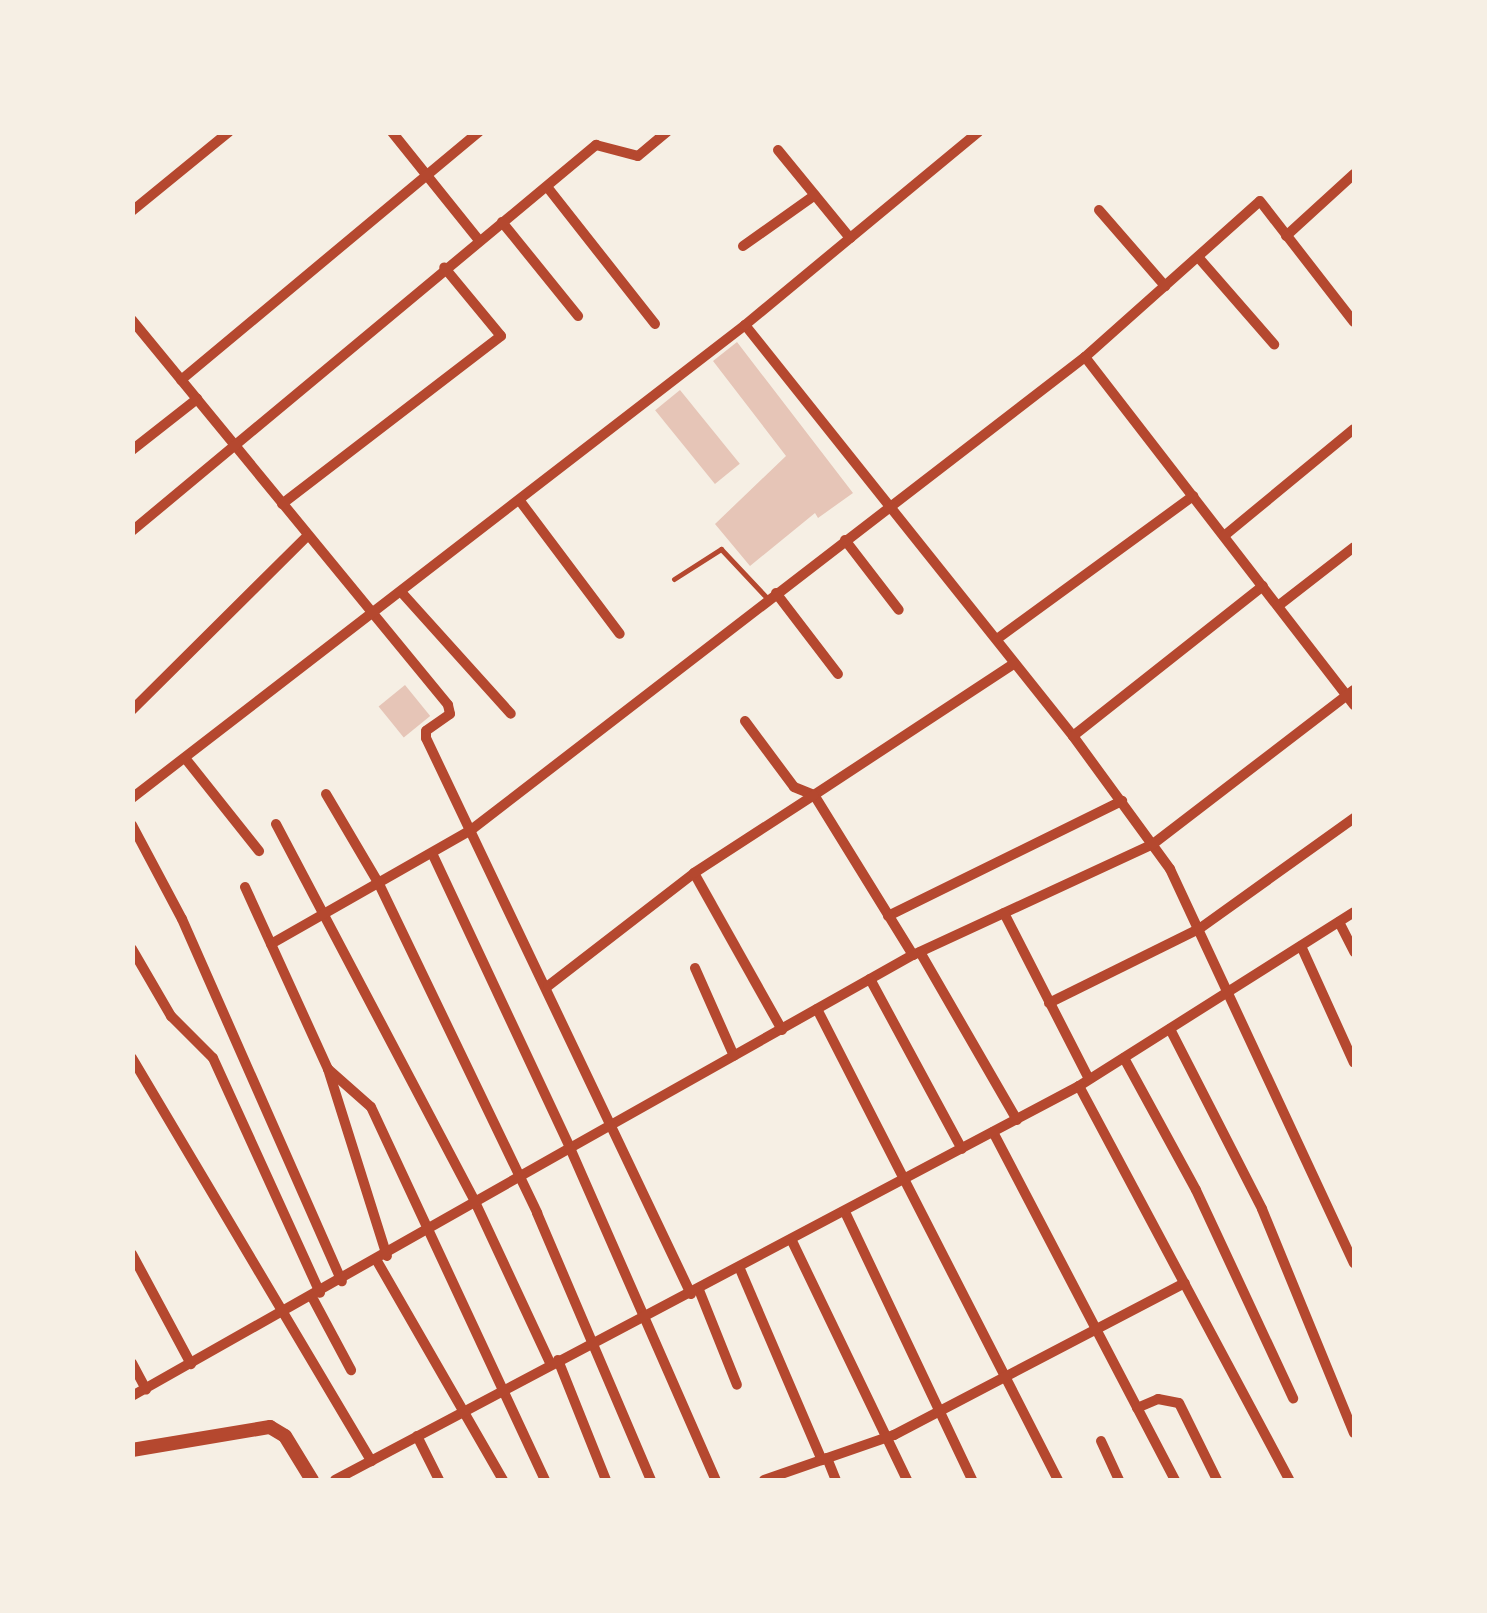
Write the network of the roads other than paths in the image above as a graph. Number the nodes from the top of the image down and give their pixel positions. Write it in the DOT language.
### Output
graph roads {
  1 [pos="229,132"];
  2 [pos="392,132"];
  3 [pos="480,132"];
  4 [pos="667,132"];
  5 [pos="978,132"];
  6 [pos="778,150"];
  7 [pos="1354,174"];
  8 [pos="427,176"];
  9 [pos="548,188"];
  10 [pos="815,196"];
  11 [pos="1098,210"];
  12 [pos="132,211"];
  13 [pos="502,222"];
  14 [pos="1286,236"];
  15 [pos="850,238"];
  16 [pos="478,240"];
  17 [pos="743,246"];
  18 [pos="1198,257"];
  19 [pos="444,267"];
  20 [pos="1165,286"];
  21 [pos="578,316"];
  22 [pos="1354,322"];
  23 [pos="655,324"];
  24 [pos="745,325"];
  25 [pos="135,327"];
  26 [pos="1274,344"];
  27 [pos="1085,357"];
  28 [pos="181,380"];
  29 [pos="196,399"];
  30 [pos="1354,428"];
  31 [pos="234,446"];
  32 [pos="132,450"];
  33 [pos="1193,496"];
  34 [pos="520,502"];
  35 [pos="282,504"];
  36 [pos="891,504"];
  37 [pos="132,532"];
  38 [pos="307,536"];
  39 [pos="1224,536"];
  40 [pos="845,540"];
  41 [pos="1354,548"];
  42 [pos="674,579"];
  43 [pos="1263,586"];
  44 [pos="403,594"];
  45 [pos="772,596"];
  46 [pos="1278,606"];
  47 [pos="899,610"];
  48 [pos="373,617"];
  49 [pos="620,634"];
  50 [pos="997,640"];
  51 [pos="1015,662"];
  52 [pos="838,674"];
  53 [pos="1352,697"];
  54 [pos="132,710"];
  55 [pos="511,714"];
  56 [pos="745,721"];
  57 [pos="1073,736"];
  58 [pos="185,758"];
  59 [pos="326,794"];
  60 [pos="814,795"];
  61 [pos="132,798"];
  62 [pos="1122,801"];
  63 [pos="1354,818"];
  64 [pos="276,824"];
  65 [pos="132,825"];
  66 [pos="471,830"];
  67 [pos="1152,844"];
  68 [pos="260,850"];
  69 [pos="432,853"];
  70 [pos="694,873"];
  71 [pos="379,884"];
  72 [pos="245,888"];
  73 [pos="1354,912"];
  74 [pos="328,913"];
  75 [pos="1004,913"];
  76 [pos="888,916"];
  77 [pos="1338,922"];
  78 [pos="1199,929"];
  79 [pos="272,944"];
  80 [pos="1301,946"];
  81 [pos="132,949"];
  82 [pos="1354,952"];
  83 [pos="916,954"];
  84 [pos="694,968"];
  85 [pos="870,979"];
  86 [pos="548,986"];
  87 [pos="1230,991"];
  88 [pos="1049,1003"];
  89 [pos="817,1009"];
  90 [pos="1170,1028"];
  91 [pos="782,1030"];
  92 [pos="734,1056"];
  93 [pos="132,1058"];
  94 [pos="1124,1058"];
  95 [pos="1354,1063"];
  96 [pos="328,1069"];
  97 [pos="1084,1083"];
  98 [pos="1016,1120"];
  99 [pos="613,1124"];
  100 [pos="994,1132"];
  101 [pos="570,1148"];
  102 [pos="962,1149"];
  103 [pos="520,1178"];
  104 [pos="908,1178"];
  105 [pos="476,1204"];
  106 [pos="845,1212"];
  107 [pos="425,1234"];
  108 [pos="792,1241"];
  109 [pos="132,1254"];
  110 [pos="382,1259"];
  111 [pos="1354,1263"];
  112 [pos="740,1269"];
  113 [pos="342,1281"];
  114 [pos="1185,1283"];
  115 [pos="695,1292"];
  116 [pos="316,1295"];
  117 [pos="282,1314"];
  118 [pos="645,1316"];
  119 [pos="1097,1331"];
  120 [pos="594,1342"];
  121 [pos="554,1361"];
  122 [pos="132,1363"];
  123 [pos="192,1364"];
  124 [pos="351,1370"];
  125 [pos="1008,1380"];
  126 [pos="737,1385"];
  127 [pos="501,1388"];
  128 [pos="146,1389"];
  129 [pos="132,1396"];
  130 [pos="1293,1398"];
  131 [pos="464,1408"];
  132 [pos="1137,1408"];
  133 [pos="939,1413"];
  134 [pos="1354,1433"];
  135 [pos="417,1436"];
  136 [pos="885,1438"];
  137 [pos="1100,1441"];
  138 [pos="132,1450"];
  139 [pos="825,1459"];
  140 [pos="372,1461"];
  141 [pos="312,1480"];
  142 [pos="336,1480"];
  143 [pos="440,1480"];
  144 [pos="504,1480"];
  145 [pos="545,1480"];
  146 [pos="606,1480"];
  147 [pos="651,1480"];
  148 [pos="716,1480"];
  149 [pos="764,1480"];
  150 [pos="836,1480"];
  151 [pos="907,1480"];
  152 [pos="972,1480"];
  153 [pos="1058,1480"];
  154 [pos="1118,1480"];
  155 [pos="1175,1480"];
  156 [pos="1217,1480"];
  157 [pos="1289,1480"];
  1 -- 12 [label="street"];
  2 -- 8 [label="street"];
  3 -- 8 [label="street"];
  4 -- 9 [label="street"];
  5 -- 15 [label="street"];
  6 -- 10 [label="street"];
  7 -- 14 [label="street"];
  8 -- 16 [label="street"];
  8 -- 28 [label="street"];
  9 -- 13 [label="street"];
  9 -- 23 [label="street"];
  10 -- 15 [label="street"];
  10 -- 17 [label="street"];
  11 -- 20 [label="street"];
  13 -- 16 [label="street"];
  13 -- 21 [label="street"];
  14 -- 18 [label="street"];
  14 -- 22 [label="street"];
  15 -- 24 [label="street"];
  16 -- 19 [label="street"];
  18 -- 20 [label="street"];
  18 -- 26 [label="street"];
  19 -- 31 [label="street"];
  19 -- 35 [label="street"];
  20 -- 27 [label="street"];
  24 -- 34 [label="street"];
  24 -- 36 [label="street"];
  25 -- 28 [label="street"];
  27 -- 33 [label="street"];
  27 -- 36 [label="street"];
  28 -- 29 [label="street"];
  29 -- 31 [label="street"];
  29 -- 32 [label="street"];
  30 -- 39 [label="street"];
  31 -- 35 [label="street"];
  31 -- 37 [label="street"];
  33 -- 39 [label="street"];
  33 -- 50 [label="street"];
  34 -- 44 [label="street"];
  34 -- 49 [label="street"];
  35 -- 38 [label="street"];
  36 -- 40 [label="street"];
  36 -- 50 [label="street"];
  38 -- 48 [label="street"];
  38 -- 54 [label="street"];
  39 -- 43 [label="street"];
  40 -- 45 [label="street"];
  40 -- 47 [label="street"];
  41 -- 46 [label="street"];
  42 -- 45 [label="lane"];
  43 -- 46 [label="street"];
  43 -- 57 [label="street"];
  44 -- 48 [label="street"];
  44 -- 55 [label="street"];
  45 -- 52 [label="street"];
  45 -- 66 [label="street"];
  46 -- 53 [label="street"];
  48 -- 58 [label="street"];
  48 -- 66 [label="street"];
  50 -- 51 [label="street"];
  51 -- 57 [label="street"];
  51 -- 60 [label="street"];
  53 -- 67 [label="street"];
  56 -- 60 [label="street"];
  57 -- 62 [label="street"];
  58 -- 61 [label="street"];
  58 -- 68 [label="street"];
  59 -- 71 [label="street"];
  60 -- 70 [label="street"];
  60 -- 76 [label="street"];
  62 -- 67 [label="street"];
  62 -- 76 [label="street"];
  63 -- 78 [label="street"];
  64 -- 74 [label="street"];
  65 -- 113 [label="street"];
  66 -- 69 [label="street"];
  66 -- 86 [label="street"];
  67 -- 75 [label="street"];
  67 -- 78 [label="street"];
  69 -- 71 [label="street"];
  69 -- 101 [label="street"];
  70 -- 86 [label="street"];
  70 -- 91 [label="street"];
  71 -- 74 [label="street"];
  71 -- 103 [label="street"];
  72 -- 79 [label="street"];
  73 -- 77 [label="street"];
  74 -- 79 [label="street"];
  74 -- 105 [label="street"];
  75 -- 83 [label="street"];
  75 -- 88 [label="street"];
  76 -- 83 [label="street"];
  77 -- 80 [label="street"];
  77 -- 82 [label="street"];
  78 -- 87 [label="street"];
  78 -- 88 [label="street"];
  79 -- 96 [label="street"];
  80 -- 87 [label="street"];
  80 -- 95 [label="street"];
  81 -- 116 [label="street"];
  83 -- 85 [label="street"];
  83 -- 98 [label="street"];
  84 -- 92 [label="street"];
  85 -- 89 [label="street"];
  85 -- 102 [label="street"];
  86 -- 99 [label="street"];
  87 -- 90 [label="street"];
  87 -- 111 [label="street"];
  88 -- 97 [label="street"];
  89 -- 91 [label="street"];
  89 -- 104 [label="street"];
  90 -- 94 [label="street"];
  90 -- 134 [label="street"];
  91 -- 92 [label="street"];
  92 -- 99 [label="street"];
  93 -- 117 [label="street"];
  94 -- 97 [label="street"];
  94 -- 130 [label="street"];
  96 -- 107 [label="street"];
  96 -- 110 [label="street"];
  97 -- 98 [label="street"];
  97 -- 114 [label="street"];
  98 -- 100 [label="street"];
  99 -- 101 [label="street"];
  99 -- 115 [label="street"];
  100 -- 102 [label="street"];
  100 -- 119 [label="street"];
  101 -- 103 [label="street"];
  101 -- 118 [label="street"];
  102 -- 104 [label="street"];
  103 -- 105 [label="street"];
  103 -- 120 [label="street"];
  104 -- 106 [label="street"];
  104 -- 125 [label="street"];
  105 -- 107 [label="street"];
  105 -- 121 [label="street"];
  106 -- 108 [label="street"];
  106 -- 133 [label="street"];
  107 -- 110 [label="street"];
  107 -- 127 [label="street"];
  108 -- 112 [label="street"];
  108 -- 136 [label="street"];
  109 -- 123 [label="street"];
  110 -- 113 [label="street"];
  110 -- 131 [label="street"];
  112 -- 115 [label="street"];
  112 -- 139 [label="street"];
  113 -- 116 [label="street"];
  114 -- 119 [label="street"];
  114 -- 157 [label="street"];
  115 -- 118 [label="street"];
  115 -- 126 [label="street"];
  116 -- 117 [label="street"];
  116 -- 124 [label="street"];
  117 -- 123 [label="street"];
  117 -- 140 [label="street"];
  118 -- 120 [label="street"];
  118 -- 148 [label="street"];
  119 -- 125 [label="street"];
  119 -- 132 [label="street"];
  120 -- 121 [label="street"];
  120 -- 147 [label="street"];
  121 -- 127 [label="street"];
  121 -- 146 [label="street"];
  122 -- 128 [label="street"];
  123 -- 128 [label="street"];
  125 -- 133 [label="street"];
  125 -- 153 [label="street"];
  127 -- 131 [label="street"];
  127 -- 145 [label="street"];
  128 -- 129 [label="street"];
  131 -- 135 [label="street"];
  131 -- 144 [label="street"];
  132 -- 155 [label="street"];
  132 -- 156 [label="street"];
  133 -- 136 [label="street"];
  133 -- 152 [label="street"];
  135 -- 140 [label="street"];
  135 -- 143 [label="street"];
  136 -- 139 [label="street"];
  136 -- 151 [label="street"];
  137 -- 154 [label="street"];
  138 -- 141 [label="street"];
  139 -- 149 [label="street"];
  139 -- 150 [label="street"];
  140 -- 142 [label="street"];
}
